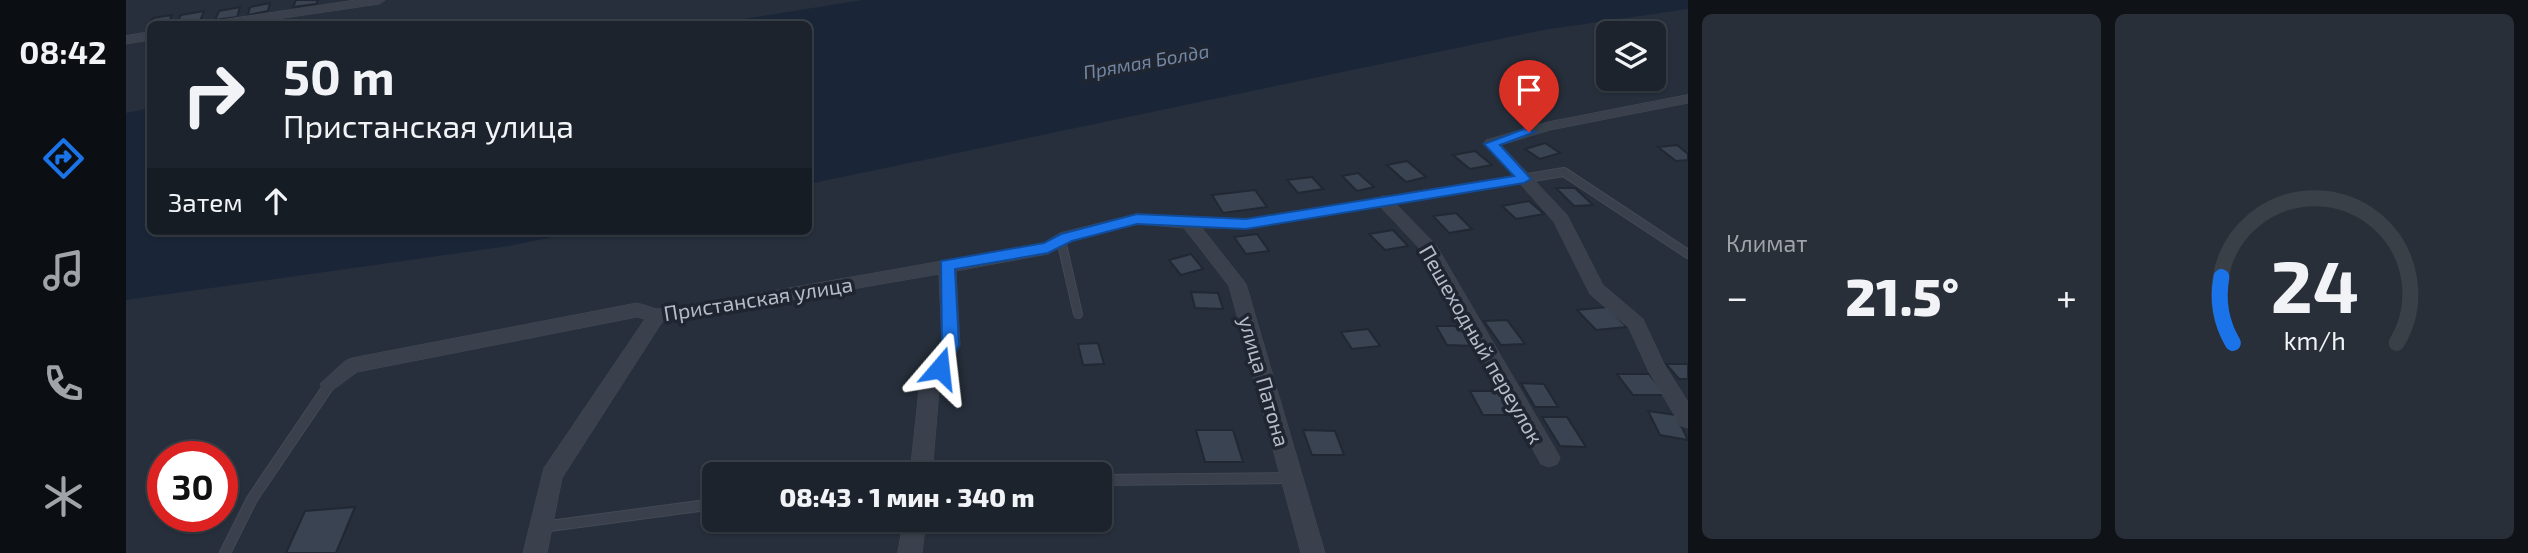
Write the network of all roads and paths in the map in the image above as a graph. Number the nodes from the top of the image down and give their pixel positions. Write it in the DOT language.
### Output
graph roads {
  1 [pos="379,0"];
  2 [pos="361,1"];
  3 [pos="240,21"];
  4 [pos="147,36"];
  5 [pos="126,40"];
  6 [pos="1688,99"];
  7 [pos="1524,179"];
  8 [pos="1383,201"];
  9 [pos="1189,223"];
  10 [pos="1061,240"];
  11 [pos="1688,254"];
  12 [pos="947,265"];
  13 [pos="1078,314"];
  14 [pos="657,316"];
  15 [pos="330,384"];
  16 [pos="1688,420"];
  17 [pos="1549,458"];
  18 [pos="921,462"];
  19 [pos="1293,478"];
  20 [pos="1112,480"];
  21 [pos="702,506"];
  22 [pos="540,527"];
  23 [pos="913,532"];
  24 [pos="225,553"];
  25 [pos="535,553"];
  26 [pos="910,553"];
  27 [pos="1313,553"];
  1 -- 2 [label="street"];
  2 -- 3 [label="street"];
  4 -- 5 [label="street"];
  6 -- 7 [label="street"];
  7 -- 8 [label="lane"];
  7 -- 11 [label="lane"];
  7 -- 16 [label="street"];
  8 -- 9 [label="lane"];
  8 -- 17 [label="street, Пешеходный переулок"];
  9 -- 10 [label="street, Пристанская улица"];
  9 -- 19 [label="street, улица Патона"];
  10 -- 12 [label="street, Пристанская улица"];
  10 -- 13 [label="lane"];
  12 -- 14 [label="street, Пристанская улица"];
  12 -- 18 [label="street"];
  14 -- 15 [label="street, Пристанская улица"];
  14 -- 22 [label="street"];
  15 -- 24 [label="lane"];
  19 -- 20 [label="lane"];
  19 -- 27 [label="street, улица Патона"];
  21 -- 22 [label="lane"];
  22 -- 25 [label="street"];
  23 -- 26 [label="street"];
}
